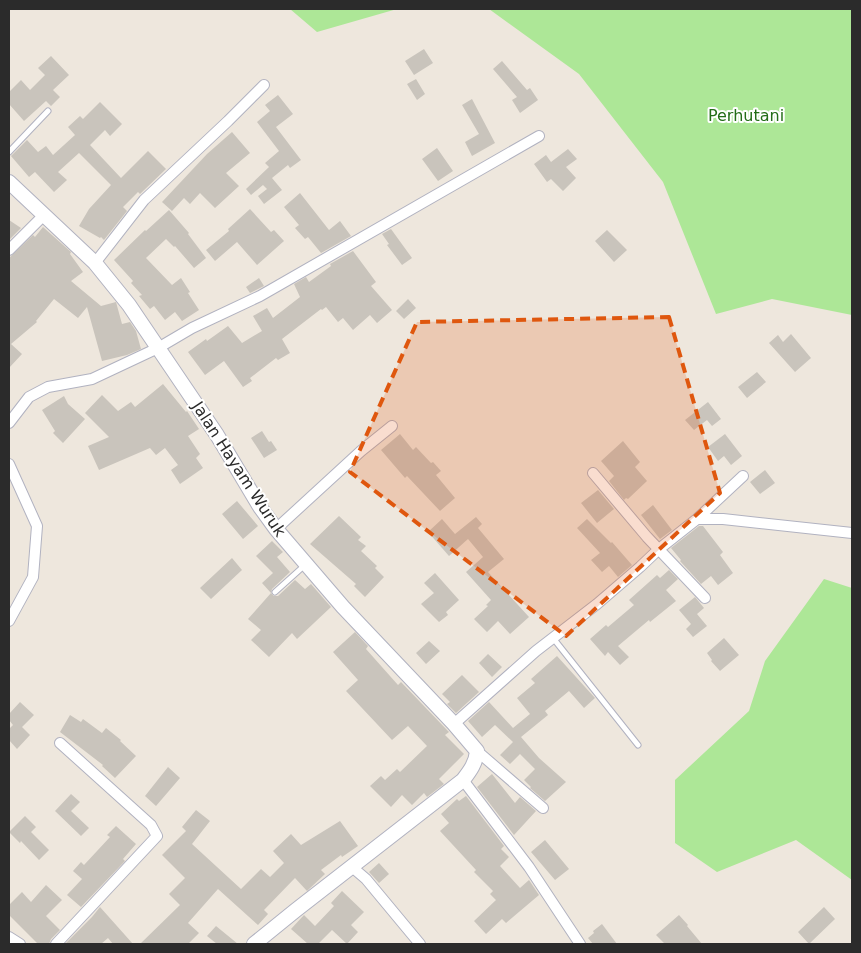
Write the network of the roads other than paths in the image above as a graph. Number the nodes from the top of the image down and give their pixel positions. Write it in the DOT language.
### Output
graph roads {
  1 [pos="264,85"];
  2 [pos="48,111"];
  3 [pos="539,136"];
  4 [pos="9,152"];
  5 [pos="9,182"];
  6 [pos="44,215"];
  7 [pos="9,250"];
  8 [pos="95,263"];
  9 [pos="158,348"];
  10 [pos="9,423"];
  11 [pos="392,426"];
  12 [pos="9,464"];
  13 [pos="593,473"];
  14 [pos="743,476"];
  15 [pos="697,519"];
  16 [pos="276,529"];
  17 [pos="852,533"];
  18 [pos="659,548"];
  19 [pos="306,564"];
  20 [pos="275,592"];
  21 [pos="705,598"];
  22 [pos="9,621"];
  23 [pos="552,638"];
  24 [pos="454,724"];
  25 [pos="60,743"];
  26 [pos="638,745"];
  27 [pos="477,751"];
  28 [pos="463,780"];
  29 [pos="543,808"];
  30 [pos="352,867"];
  31 [pos="9,937"];
  32 [pos="20,944"];
  33 [pos="56,944"];
  34 [pos="254,944"];
  35 [pos="420,944"];
  36 [pos="580,944"];
  1 -- 8 [label="street"];
  2 -- 4 [label="lane"];
  3 -- 9 [label="street"];
  5 -- 6 [label="street, Jalan Hayam Wuruk"];
  6 -- 7 [label="street"];
  6 -- 8 [label="street, Jalan Hayam Wuruk"];
  8 -- 9 [label="street, Jalan Hayam Wuruk"];
  9 -- 10 [label="street"];
  9 -- 16 [label="street, Jalan Hayam Wuruk"];
  11 -- 16 [label="street"];
  12 -- 22 [label="street"];
  13 -- 18 [label="street"];
  14 -- 15 [label="street"];
  15 -- 17 [label="street"];
  15 -- 18 [label="street"];
  16 -- 19 [label="street, Jalan Hayam Wuruk"];
  18 -- 21 [label="street"];
  18 -- 23 [label="street"];
  19 -- 20 [label="lane"];
  19 -- 24 [label="street, Jalan Hayam Wuruk"];
  23 -- 24 [label="street"];
  23 -- 26 [label="lane"];
  24 -- 27 [label="street, Jalan Hayam Wuruk"];
  25 -- 33 [label="street"];
  27 -- 28 [label="street"];
  27 -- 29 [label="street"];
  28 -- 30 [label="street"];
  28 -- 36 [label="street"];
  30 -- 34 [label="street"];
  30 -- 35 [label="street"];
  31 -- 32 [label="street"];
}
